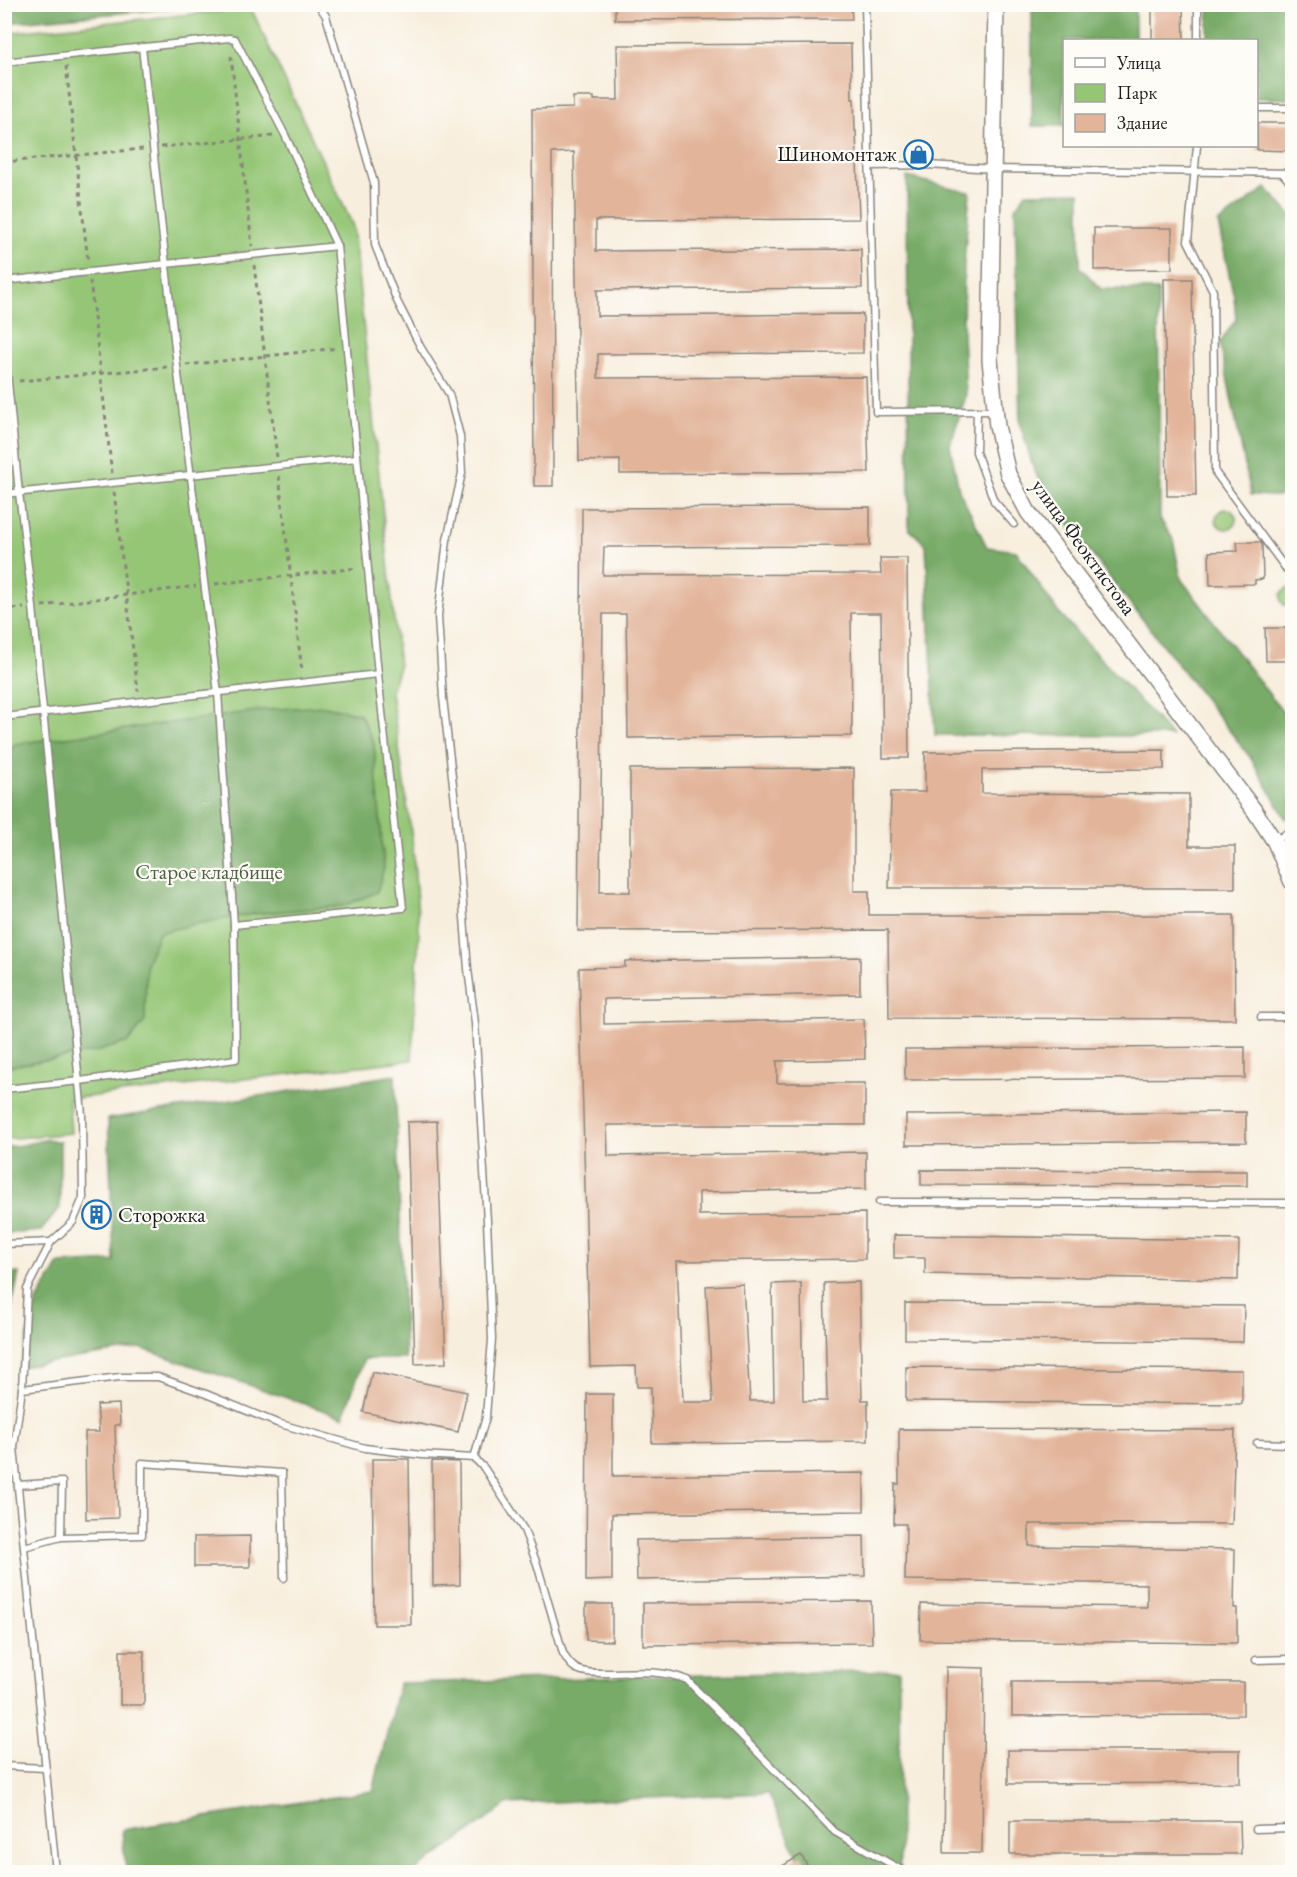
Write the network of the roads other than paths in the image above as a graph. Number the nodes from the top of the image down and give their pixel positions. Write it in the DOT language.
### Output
graph roads {
  1 [pos="318,4"];
  2 [pos="865,4"];
  3 [pos="996,4"];
  4 [pos="1198,4"];
  5 [pos="1198,39"];
  6 [pos="142,47"];
  7 [pos="4,62"];
  8 [pos="1258,108"];
  9 [pos="1293,108"];
  10 [pos="1197,147"];
  11 [pos="870,166"];
  12 [pos="994,169"];
  13 [pos="1195,173"];
  14 [pos="1282,173"];
  15 [pos="1293,173"];
  16 [pos="1293,184"];
  17 [pos="337,246"];
  18 [pos="166,264"];
  19 [pos="4,281"];
  20 [pos="4,342"];
  21 [pos="978,411"];
  22 [pos="995,411"];
  23 [pos="357,458"];
  24 [pos="191,474"];
  25 [pos="19,493"];
  26 [pos="4,494"];
  27 [pos="1014,524"];
  28 [pos="1293,577"];
  29 [pos="378,674"];
  30 [pos="218,693"];
  31 [pos="43,712"];
  32 [pos="4,717"];
  33 [pos="1293,829"];
  34 [pos="1275,842"];
  35 [pos="1293,882"];
  36 [pos="234,925"];
  37 [pos="1262,1017"];
  38 [pos="1293,1017"];
  39 [pos="80,1081"];
  40 [pos="4,1089"];
  41 [pos="879,1202"];
  42 [pos="1293,1203"];
  43 [pos="51,1242"];
  44 [pos="4,1244"];
  45 [pos="22,1389"];
  46 [pos="1257,1443"];
  47 [pos="1293,1444"];
  48 [pos="474,1458"];
  49 [pos="18,1485"];
  50 [pos="61,1537"];
  51 [pos="24,1547"];
  52 [pos="284,1578"];
  53 [pos="1293,1659"];
  54 [pos="1256,1660"];
  55 [pos="4,1766"];
  56 [pos="45,1768"];
  57 [pos="1293,1828"];
  58 [pos="1256,1829"];
  59 [pos="56,1872"];
  60 [pos="905,1872"];
  1 -- 48 [label="lane"];
  2 -- 11 [label="lane"];
  3 -- 12 [label="street, улица Феоктистова"];
  4 -- 5 [label="lane"];
  6 -- 7 [label="lane"];
  6 -- 17 [label="lane"];
  6 -- 18 [label="lane"];
  8 -- 9 [label="lane"];
  10 -- 13 [label="lane"];
  11 -- 12 [label="lane"];
  11 -- 21 [label="lane"];
  12 -- 13 [label="lane"];
  12 -- 22 [label="street, улица Феоктистова"];
  13 -- 14 [label="lane"];
  13 -- 28 [label="lane"];
  14 -- 15 [label="lane"];
  14 -- 16 [label="lane"];
  17 -- 18 [label="lane"];
  17 -- 23 [label="lane"];
  18 -- 19 [label="lane"];
  18 -- 24 [label="lane"];
  20 -- 25 [label="lane"];
  21 -- 22 [label="lane"];
  21 -- 27 [label="lane"];
  22 -- 34 [label="street, улица Феоктистова"];
  23 -- 24 [label="lane"];
  23 -- 29 [label="lane"];
  24 -- 25 [label="lane"];
  24 -- 30 [label="lane"];
  25 -- 26 [label="lane"];
  25 -- 31 [label="lane"];
  29 -- 30 [label="lane"];
  29 -- 36 [label="lane"];
  30 -- 31 [label="lane"];
  30 -- 36 [label="lane"];
  31 -- 32 [label="lane"];
  31 -- 39 [label="lane"];
  33 -- 34 [label="lane"];
  34 -- 35 [label="street, улица Феоктистова"];
  36 -- 39 [label="lane"];
  37 -- 38 [label="lane"];
  39 -- 40 [label="lane"];
  39 -- 43 [label="lane"];
  41 -- 42 [label="lane"];
  43 -- 44 [label="lane"];
  43 -- 45 [label="lane"];
  45 -- 48 [label="lane"];
  45 -- 49 [label="lane"];
  46 -- 47 [label="lane"];
  48 -- 60 [label="lane"];
  49 -- 50 [label="lane"];
  49 -- 51 [label="lane"];
  50 -- 51 [label="lane"];
  50 -- 52 [label="lane"];
  51 -- 56 [label="lane"];
  53 -- 54 [label="lane"];
  55 -- 56 [label="lane"];
  56 -- 59 [label="lane"];
  57 -- 58 [label="lane"];
}
